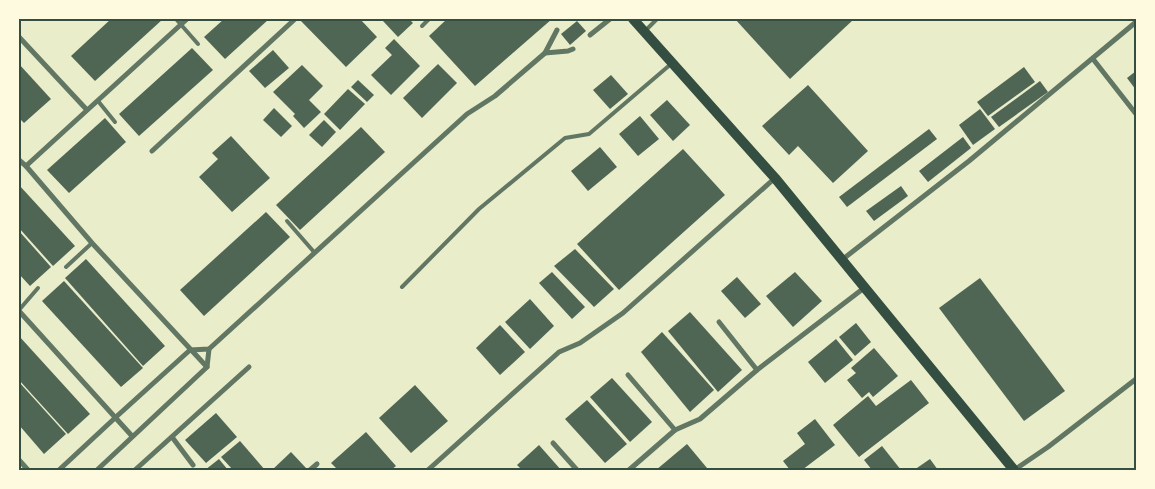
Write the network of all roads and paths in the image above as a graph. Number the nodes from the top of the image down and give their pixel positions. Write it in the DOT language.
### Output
graph roads {
  1 [pos="176,19"];
  2 [pos="187,19"];
  3 [pos="295,19"];
  4 [pos="430,19"];
  5 [pos="610,19"];
  6 [pos="633,19"];
  7 [pos="657,19"];
  8 [pos="1136,22"];
  9 [pos="181,24"];
  10 [pos="422,26"];
  11 [pos="558,30"];
  12 [pos="644,31"];
  13 [pos="590,35"];
  14 [pos="19,37"];
  15 [pos="198,44"];
  16 [pos="573,49"];
  17 [pos="545,53"];
  18 [pos="1093,60"];
  19 [pos="672,63"];
  20 [pos="98,101"];
  21 [pos="87,110"];
  22 [pos="1136,114"];
  23 [pos="115,122"];
  24 [pos="152,151"];
  25 [pos="19,160"];
  26 [pos="26,166"];
  27 [pos="775,178"];
  28 [pos="287,221"];
  29 [pos="92,243"];
  30 [pos="314,252"];
  31 [pos="843,259"];
  32 [pos="66,266"];
  33 [pos="402,287"];
  34 [pos="38,288"];
  35 [pos="864,288"];
  36 [pos="19,310"];
  37 [pos="719,322"];
  38 [pos="209,349"];
  39 [pos="190,350"];
  40 [pos="207,366"];
  41 [pos="249,367"];
  42 [pos="757,370"];
  43 [pos="628,375"];
  44 [pos="1136,379"];
  45 [pos="116,416"];
  46 [pos="675,430"];
  47 [pos="132,436"];
  48 [pos="172,437"];
  49 [pos="553,443"];
  50 [pos="19,460"];
  51 [pos="317,464"];
  52 [pos="193,466"];
  53 [pos="28,470"];
  54 [pos="59,470"];
  55 [pos="96,470"];
  56 [pos="136,470"];
  57 [pos="310,470"];
  58 [pos="428,470"];
  59 [pos="577,470"];
  60 [pos="630,470"];
  61 [pos="1014,470"];
  1 -- 9 [label="lane"];
  2 -- 9 [label="street"];
  3 -- 24 [label="street"];
  4 -- 10 [label="lane"];
  5 -- 13 [label="street"];
  6 -- 12 [label="main road"];
  7 -- 12 [label="lane"];
  8 -- 18 [label="street"];
  9 -- 15 [label="lane"];
  9 -- 20 [label="street"];
  11 -- 17 [label="street"];
  12 -- 19 [label="main road"];
  14 -- 21 [label="street"];
  16 -- 17 [label="street"];
  17 -- 30 [label="street"];
  18 -- 22 [label="street"];
  18 -- 31 [label="street"];
  19 -- 27 [label="main road"];
  19 -- 33 [label="lane"];
  20 -- 21 [label="street"];
  20 -- 23 [label="lane"];
  21 -- 26 [label="street"];
  25 -- 26 [label="street"];
  26 -- 29 [label="street"];
  27 -- 31 [label="main road"];
  27 -- 58 [label="street"];
  28 -- 30 [label="lane"];
  29 -- 32 [label="lane"];
  29 -- 39 [label="street"];
  30 -- 38 [label="street"];
  31 -- 35 [label="main road"];
  34 -- 36 [label="lane"];
  35 -- 42 [label="street"];
  35 -- 61 [label="main road"];
  36 -- 45 [label="street"];
  37 -- 42 [label="street"];
  38 -- 39 [label="street"];
  38 -- 40 [label="street"];
  39 -- 40 [label="street"];
  39 -- 45 [label="street"];
  40 -- 47 [label="street"];
  41 -- 48 [label="street"];
  42 -- 46 [label="street"];
  43 -- 46 [label="street"];
  44 -- 61 [label="street"];
  45 -- 47 [label="street"];
  45 -- 54 [label="street"];
  46 -- 60 [label="street"];
  47 -- 55 [label="street"];
  48 -- 52 [label="street"];
  48 -- 56 [label="street"];
  49 -- 59 [label="street"];
  50 -- 53 [label="street"];
  51 -- 57 [label="street"];
}
